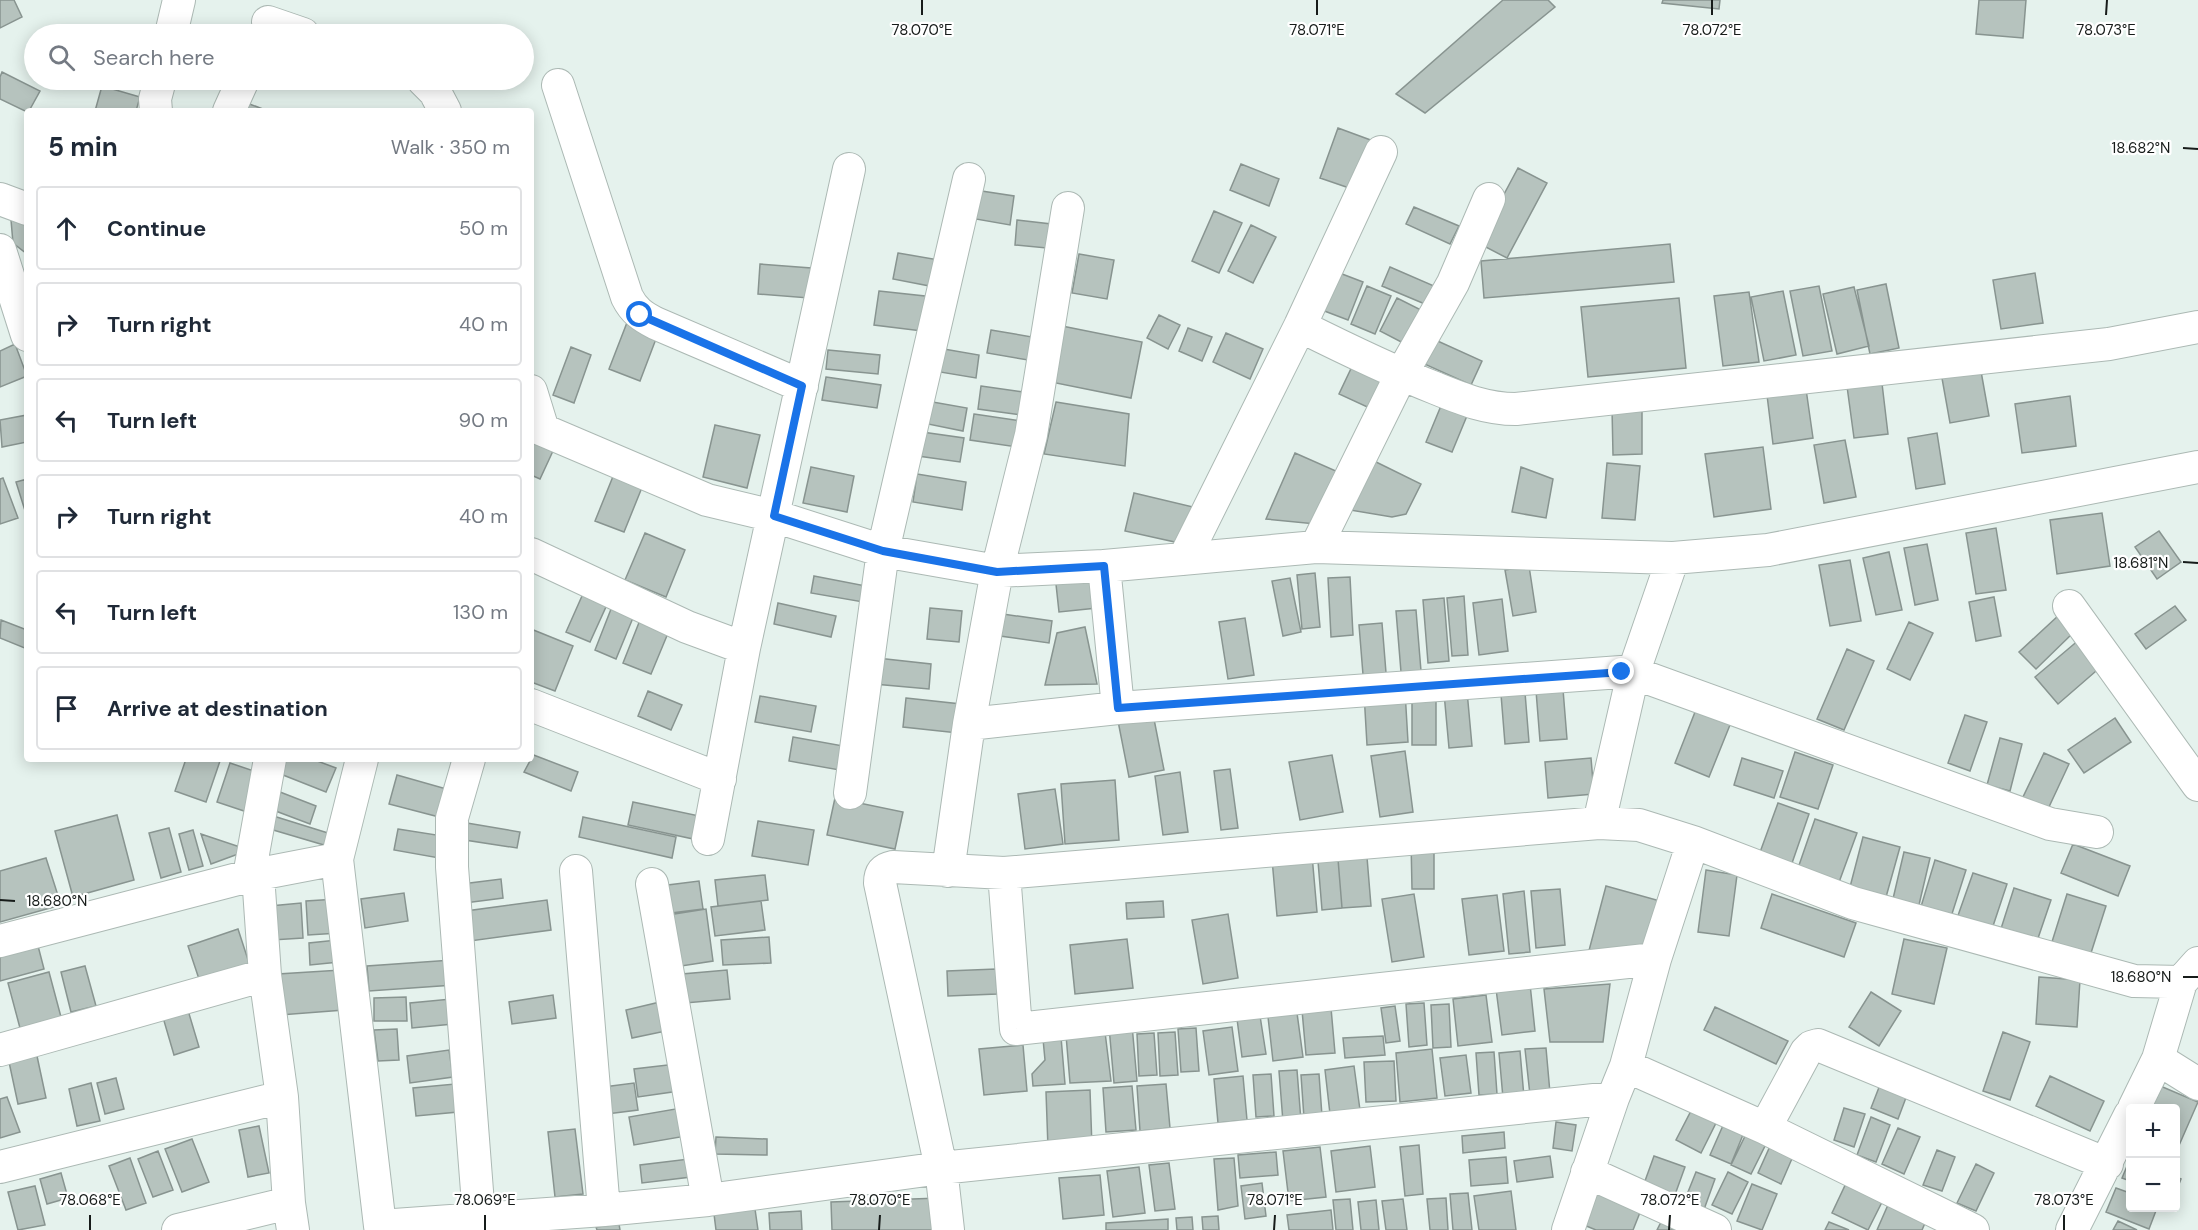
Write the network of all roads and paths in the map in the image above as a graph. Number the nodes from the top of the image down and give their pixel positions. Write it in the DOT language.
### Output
graph roads {
  1 [pos="179,0"];
  2 [pos="173,24"];
  3 [pos="558,85"];
  4 [pos="157,90"];
  5 [pos="238,90"];
  6 [pos="433,90"];
  7 [pos="156,108"];
  8 [pos="230,108"];
  9 [pos="443,108"];
  10 [pos="1381,152"];
  11 [pos="849,169"];
  12 [pos="969,179"];
  13 [pos="0,199"];
  14 [pos="1489,199"];
  15 [pos="24,208"];
  16 [pos="1068,208"];
  17 [pos="0,250"];
  18 [pos="24,326"];
  19 [pos="1299,326"];
  20 [pos="2198,327"];
  21 [pos="1401,375"];
  22 [pos="802,386"];
  23 [pos="534,409"];
  24 [pos="537,427"];
  25 [pos="2198,467"];
  26 [pos="774,516"];
  27 [pos="1316,547"];
  28 [pos="883,551"];
  29 [pos="534,555"];
  30 [pos="1673,558"];
  31 [pos="1184,559"];
  32 [pos="1104,566"];
  33 [pos="997,572"];
  34 [pos="2069,606"];
  35 [pos="744,648"];
  36 [pos="1633,674"];
  37 [pos="534,706"];
  38 [pos="1118,708"];
  39 [pos="969,724"];
  40 [pos="270,762"];
  41 [pos="361,762"];
  42 [pos="468,762"];
  43 [pos="720,779"];
  44 [pos="2198,785"];
  45 [pos="850,792"];
  46 [pos="1599,823"];
  47 [pos="2097,832"];
  48 [pos="708,839"];
  49 [pos="1693,842"];
  50 [pos="337,859"];
  51 [pos="576,871"];
  52 [pos="948,871"];
  53 [pos="1004,873"];
  54 [pos="254,875"];
  55 [pos="652,884"];
  56 [pos="0,941"];
  57 [pos="1655,959"];
  58 [pos="2189,973"];
  59 [pos="265,975"];
  60 [pos="0,1050"];
  61 [pos="2158,1059"];
  62 [pos="1626,1066"];
  63 [pos="2198,1084"];
  64 [pos="282,1097"];
  65 [pos="1613,1098"];
  66 [pos="2136,1104"];
  67 [pos="2126,1124"];
  68 [pos="1765,1128"];
  69 [pos="2107,1164"];
  70 [pos="0,1167"];
  71 [pos="941,1168"];
  72 [pos="1587,1172"];
  73 [pos="708,1200"];
  74 [pos="604,1210"];
  75 [pos="291,1216"];
  76 [pos="479,1225"];
  77 [pos="368,1228"];
  78 [pos="178,1230"];
  79 [pos="948,1230"];
  80 [pos="1568,1230"];
  81 [pos="1715,1230"];
  82 [pos="1973,1230"];
  83 [pos="2072,1230"];
  1 -- 2 [label="street"];
  3 -- 22 [label="street"];
  4 -- 7 [label="street"];
  5 -- 8 [label="street"];
  6 -- 9 [label="street"];
  10 -- 19 [label="street"];
  11 -- 22 [label="street"];
  12 -- 28 [label="street"];
  13 -- 15 [label="street"];
  14 -- 21 [label="street"];
  16 -- 33 [label="street"];
  17 -- 18 [label="street"];
  19 -- 21 [label="street"];
  19 -- 31 [label="street"];
  20 -- 21 [label="street"];
  21 -- 27 [label="street"];
  22 -- 26 [label="street"];
  23 -- 24 [label="street"];
  24 -- 26 [label="street"];
  25 -- 30 [label="street"];
  26 -- 28 [label="street"];
  26 -- 35 [label="street"];
  27 -- 30 [label="street"];
  27 -- 31 [label="street"];
  28 -- 33 [label="street"];
  28 -- 45 [label="street"];
  29 -- 35 [label="street"];
  30 -- 36 [label="street"];
  31 -- 32 [label="street"];
  32 -- 33 [label="street"];
  32 -- 38 [label="street"];
  33 -- 39 [label="street"];
  34 -- 44 [label="street"];
  35 -- 43 [label="street"];
  36 -- 38 [label="street"];
  36 -- 46 [label="street"];
  36 -- 47 [label="street"];
  37 -- 43 [label="street"];
  38 -- 39 [label="street"];
  39 -- 52 [label="street"];
  40 -- 54 [label="street"];
  41 -- 50 [label="street"];
  42 -- 76 [label="street"];
  43 -- 48 [label="street"];
  46 -- 49 [label="street"];
  46 -- 53 [label="street"];
  49 -- 57 [label="street"];
  49 -- 58 [label="street"];
  50 -- 54 [label="street"];
  50 -- 77 [label="street"];
  51 -- 74 [label="street"];
  52 -- 53 [label="street"];
  52 -- 71 [label="street"];
  53 -- 57 [label="street"];
  54 -- 56 [label="street"];
  54 -- 59 [label="street"];
  55 -- 73 [label="street"];
  57 -- 62 [label="street"];
  58 -- 61 [label="street"];
  59 -- 60 [label="street"];
  59 -- 64 [label="street"];
  61 -- 63 [label="street"];
  61 -- 66 [label="street"];
  62 -- 65 [label="street"];
  62 -- 68 [label="street"];
  64 -- 70 [label="street"];
  64 -- 75 [label="street"];
  65 -- 71 [label="street"];
  65 -- 72 [label="street"];
  67 -- 69 [label="street"];
  68 -- 69 [label="street"];
  68 -- 82 [label="street"];
  69 -- 83 [label="street"];
  71 -- 73 [label="street"];
  71 -- 79 [label="street"];
  72 -- 80 [label="street"];
  72 -- 81 [label="street"];
  73 -- 74 [label="street"];
  74 -- 76 [label="street"];
  75 -- 78 [label="street"];
  76 -- 77 [label="street"];
}
